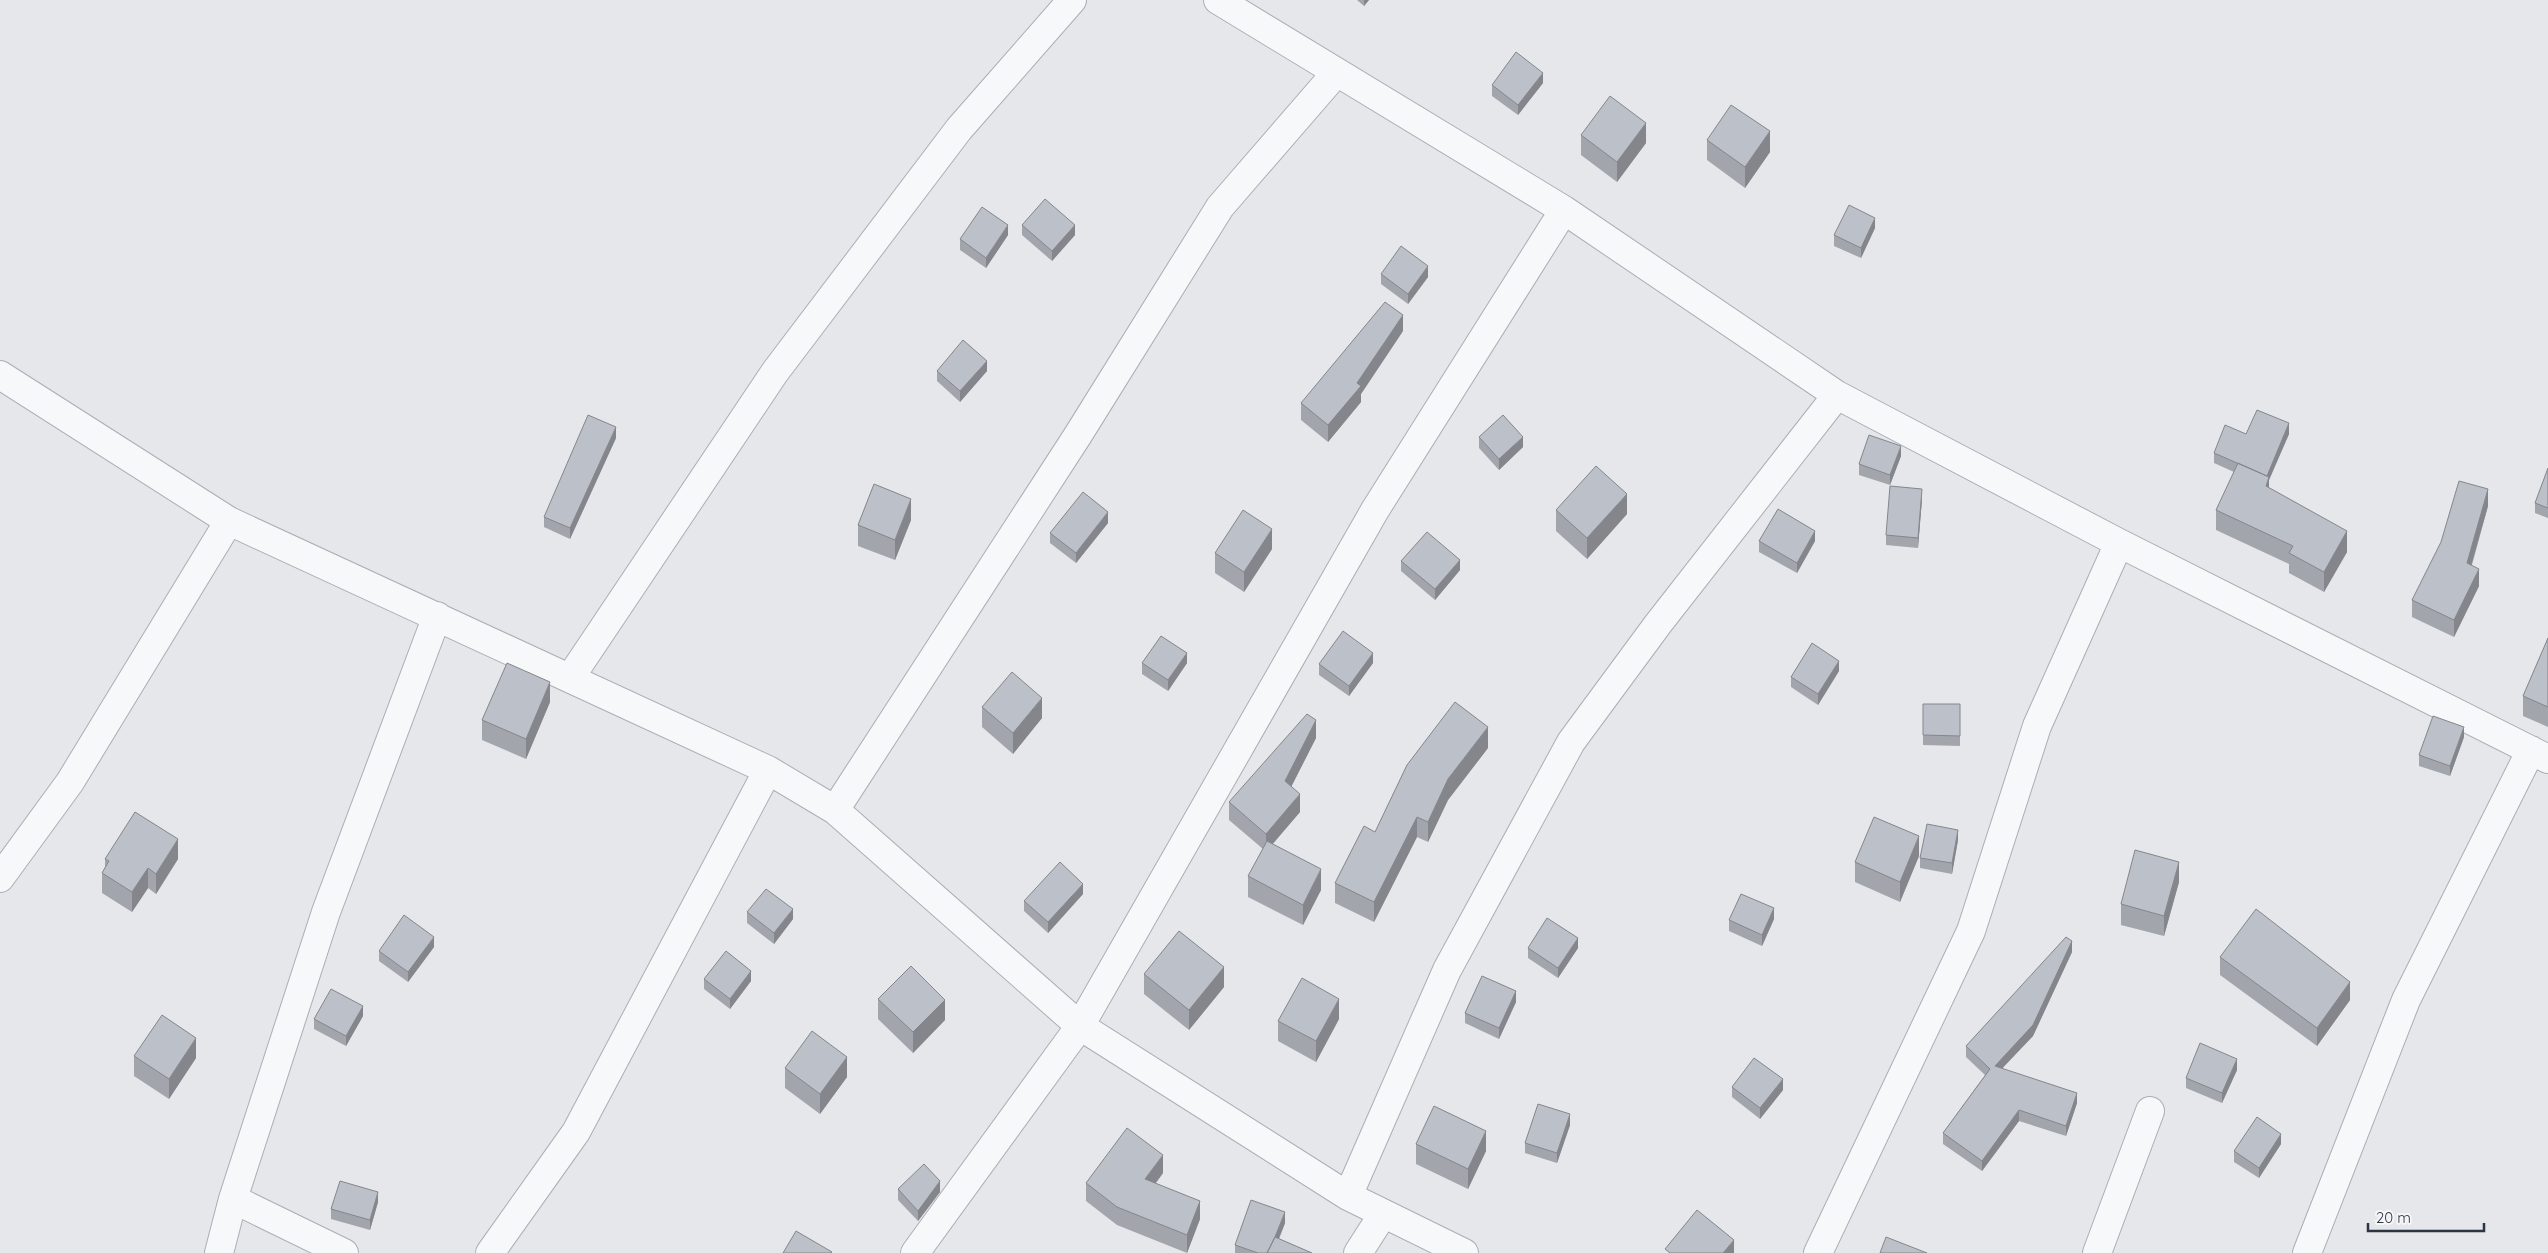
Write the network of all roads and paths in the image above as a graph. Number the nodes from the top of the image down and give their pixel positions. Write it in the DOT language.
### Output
graph roads {
  1 [pos="1072,0"];
  2 [pos="1218,0"];
  3 [pos="1336,73"];
  4 [pos="1564,210"];
  5 [pos="0,375"];
  6 [pos="1837,395"];
  7 [pos="229,521"];
  8 [pos="2119,543"];
  9 [pos="437,616"];
  10 [pos="570,678"];
  11 [pos="2539,754"];
  12 [pos="768,770"];
  13 [pos="835,810"];
  14 [pos="0,878"];
  15 [pos="1080,1026"];
  16 [pos="2150,1111"];
  17 [pos="1348,1196"];
  18 [pos="233,1198"];
  19 [pos="1382,1214"];
  20 [pos="219,1253"];
  21 [pos="344,1253"];
  22 [pos="490,1253"];
  23 [pos="915,1253"];
  24 [pos="1358,1253"];
  25 [pos="1464,1253"];
  26 [pos="1818,1253"];
  27 [pos="2097,1253"];
  28 [pos="2307,1253"];
  1 -- 10 [label="street"];
  2 -- 3 [label="street"];
  3 -- 4 [label="street"];
  3 -- 13 [label="street"];
  4 -- 6 [label="street"];
  4 -- 15 [label="street"];
  5 -- 7 [label="street"];
  6 -- 8 [label="street"];
  6 -- 17 [label="street"];
  7 -- 9 [label="street"];
  7 -- 14 [label="street"];
  8 -- 11 [label="street"];
  8 -- 26 [label="street"];
  9 -- 10 [label="street"];
  9 -- 18 [label="street"];
  10 -- 12 [label="street"];
  11 -- 28 [label="street"];
  12 -- 13 [label="street"];
  12 -- 22 [label="street"];
  13 -- 15 [label="street"];
  15 -- 17 [label="street"];
  15 -- 23 [label="street"];
  16 -- 27 [label="street"];
  17 -- 19 [label="street"];
  18 -- 20 [label="street"];
  18 -- 21 [label="street"];
  19 -- 24 [label="street"];
  19 -- 25 [label="street"];
}
